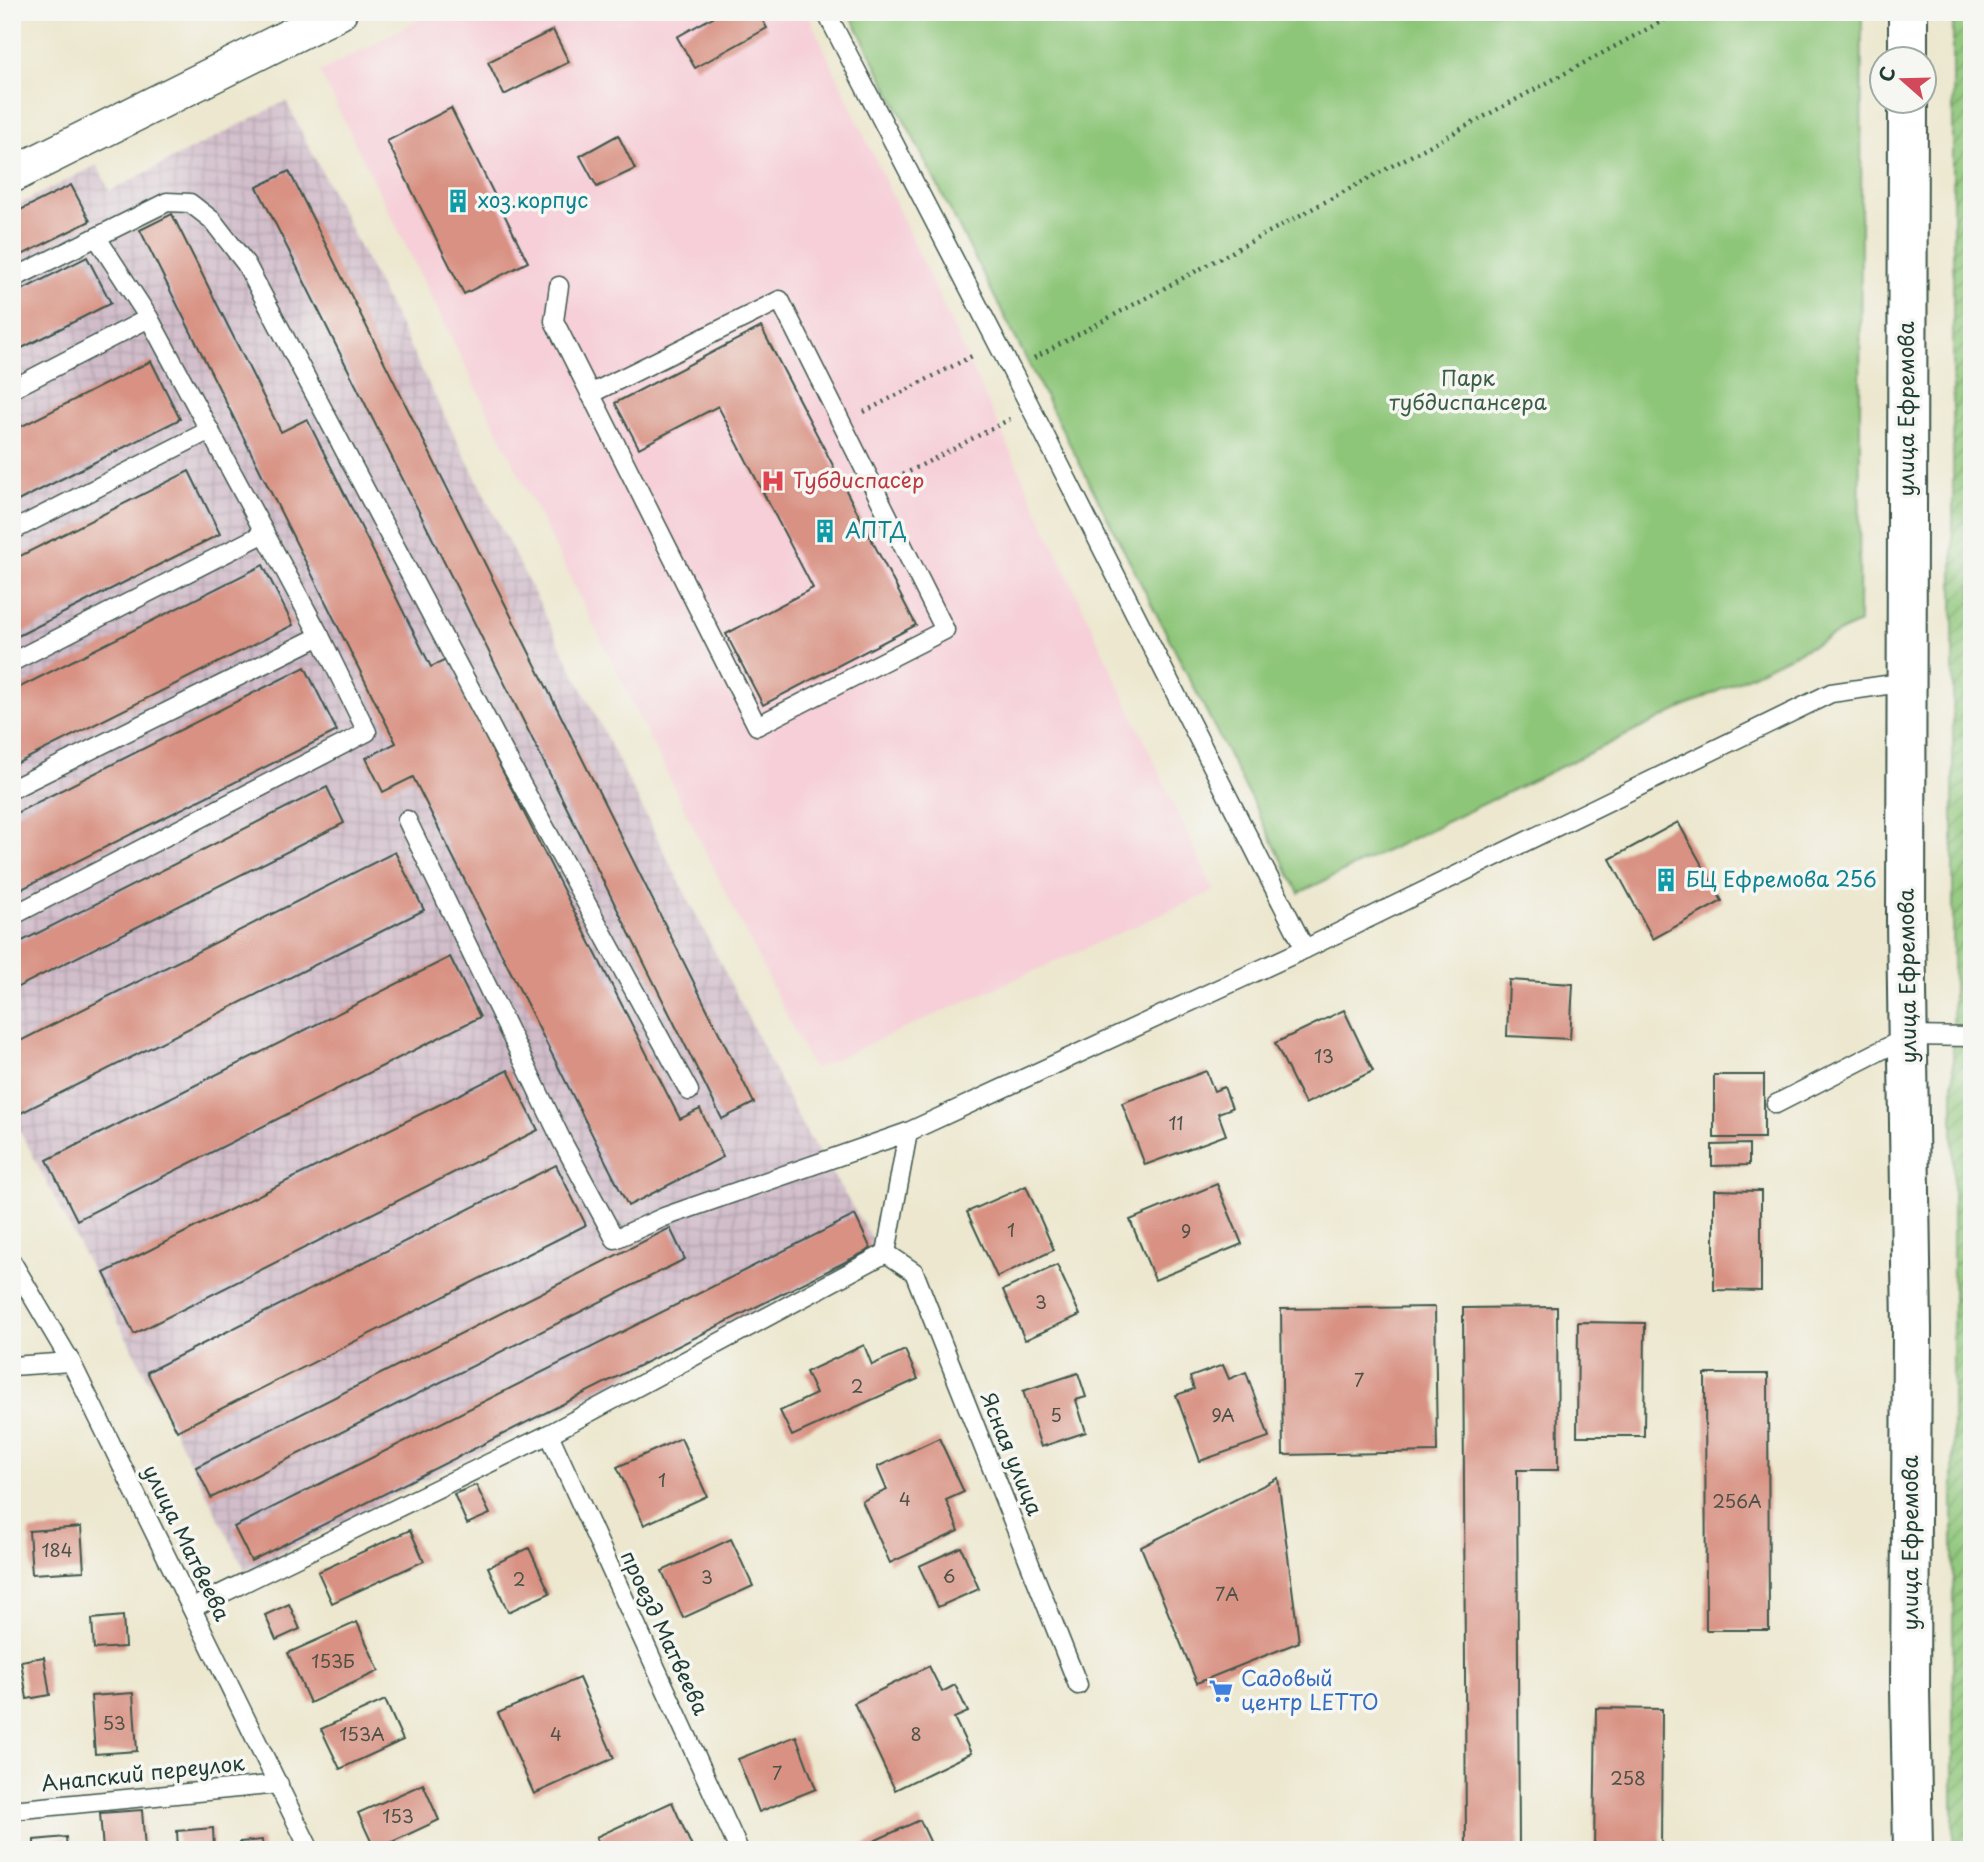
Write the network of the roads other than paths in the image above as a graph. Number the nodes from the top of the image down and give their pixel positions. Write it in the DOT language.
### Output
graph roads {
  1 [pos="339,12"];
  2 [pos="826,12"];
  3 [pos="1908,12"];
  4 [pos="1908,46"];
  5 [pos="1908,116"];
  6 [pos="12,175"];
  7 [pos="97,238"];
  8 [pos="12,279"];
  9 [pos="559,286"];
  10 [pos="149,318"];
  11 [pos="12,389"];
  12 [pos="590,394"];
  13 [pos="210,430"];
  14 [pos="12,531"];
  15 [pos="263,534"];
  16 [pos="320,636"];
  17 [pos="12,662"];
  18 [pos="1907,681"];
  19 [pos="12,789"];
  20 [pos="407,820"];
  21 [pos="12,916"];
  22 [pos="1305,949"];
  23 [pos="1909,1036"];
  24 [pos="1972,1037"];
  25 [pos="689,1091"];
  26 [pos="1776,1104"];
  27 [pos="908,1132"];
  28 [pos="886,1253"];
  29 [pos="12,1262"];
  30 [pos="71,1362"];
  31 [pos="12,1366"];
  32 [pos="549,1434"];
  33 [pos="192,1608"];
  34 [pos="1078,1685"];
  35 [pos="279,1784"];
  36 [pos="12,1810"];
  37 [pos="310,1850"];
  38 [pos="738,1850"];
  39 [pos="1913,1850"];
  1 -- 6 [label="street"];
  2 -- 22 [label="lane"];
  3 -- 4 [label="main road"];
  5 -- 18 [label="main road, улица Ефремова"];
  7 -- 8 [label="lane"];
  7 -- 10 [label="lane"];
  7 -- 25 [label="lane"];
  9 -- 12 [label="lane"];
  10 -- 11 [label="lane"];
  10 -- 13 [label="lane"];
  12 -- 12 [label="lane"];
  13 -- 14 [label="lane"];
  13 -- 15 [label="lane"];
  15 -- 16 [label="lane"];
  15 -- 17 [label="lane"];
  16 -- 19 [label="lane"];
  16 -- 21 [label="lane"];
  18 -- 22 [label="lane"];
  18 -- 23 [label="main road, улица Ефремова"];
  20 -- 27 [label="lane"];
  22 -- 27 [label="lane"];
  23 -- 24 [label="lane"];
  23 -- 26 [label="lane"];
  23 -- 39 [label="main road, улица Ефремова"];
  27 -- 28 [label="lane"];
  28 -- 32 [label="lane"];
  28 -- 34 [label="lane, Ясная улица"];
  29 -- 30 [label="lane, улица Матвеева"];
  30 -- 31 [label="lane"];
  30 -- 33 [label="lane, улица Матвеева"];
  32 -- 33 [label="lane"];
  32 -- 38 [label="lane, проезд Матвеева"];
  33 -- 35 [label="lane, улица Матвеева"];
  35 -- 36 [label="lane, Анапский переулок"];
  35 -- 37 [label="lane, улица Матвеева"];
}
